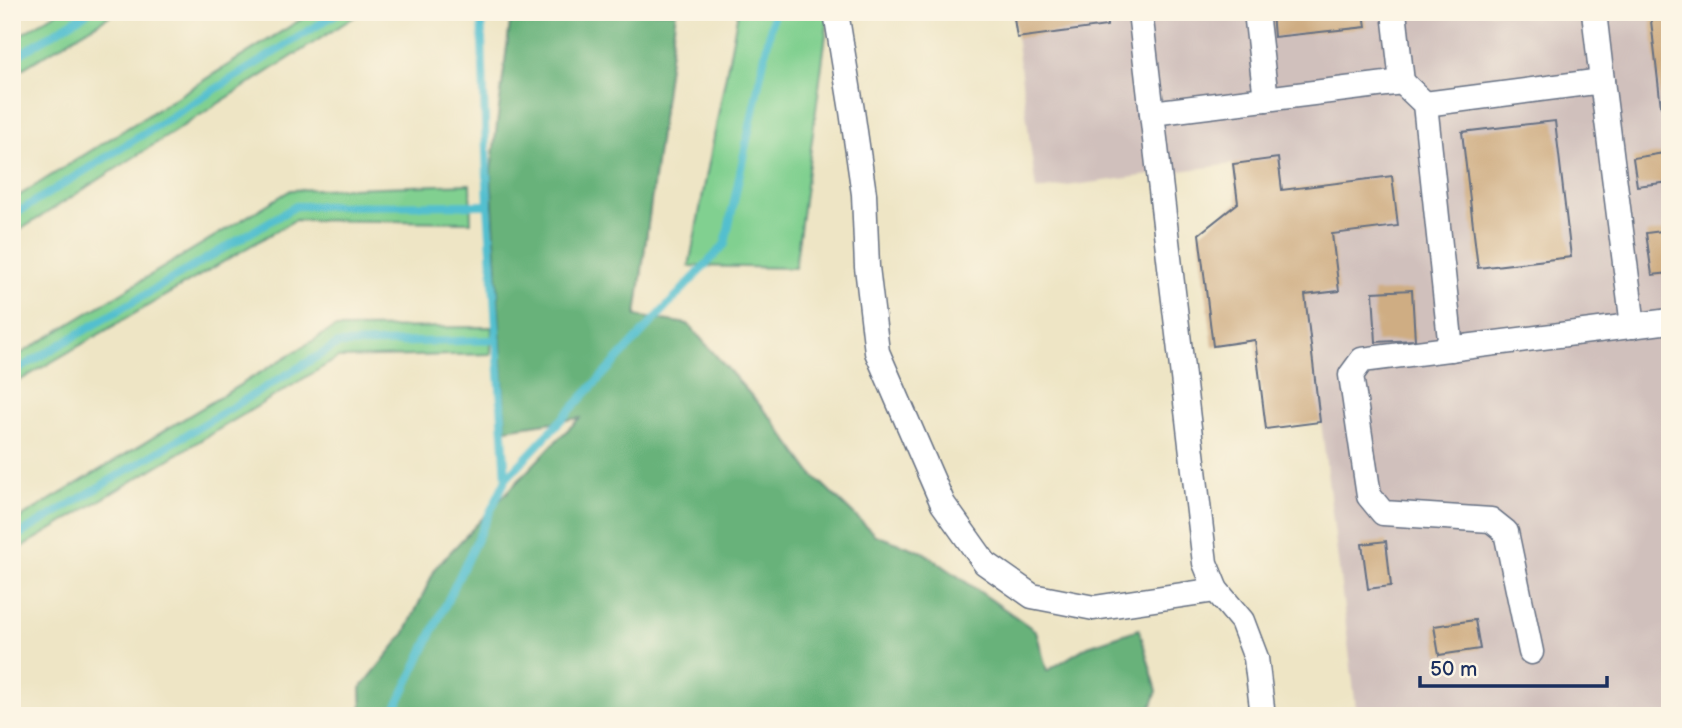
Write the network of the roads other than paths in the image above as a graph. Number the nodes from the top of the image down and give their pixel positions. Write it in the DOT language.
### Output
graph roads {
  1 [pos="836,12"];
  2 [pos="1140,12"];
  3 [pos="1256,12"];
  4 [pos="1394,12"];
  5 [pos="1594,12"];
  6 [pos="1602,81"];
  7 [pos="1402,82"];
  8 [pos="1266,99"];
  9 [pos="1425,104"];
  10 [pos="1152,113"];
  11 [pos="1670,321"];
  12 [pos="1633,326"];
  13 [pos="1451,349"];
  14 [pos="1216,590"];
  15 [pos="1531,652"];
  16 [pos="1264,716"];
  1 -- 14 [label="lane"];
  2 -- 10 [label="lane"];
  3 -- 8 [label="lane"];
  4 -- 7 [label="lane"];
  5 -- 6 [label="lane"];
  6 -- 9 [label="lane"];
  6 -- 12 [label="lane"];
  7 -- 8 [label="lane"];
  7 -- 9 [label="lane"];
  8 -- 10 [label="lane"];
  9 -- 13 [label="lane"];
  10 -- 14 [label="lane"];
  11 -- 12 [label="lane"];
  12 -- 13 [label="lane"];
  13 -- 15 [label="lane"];
  14 -- 16 [label="lane"];
}
